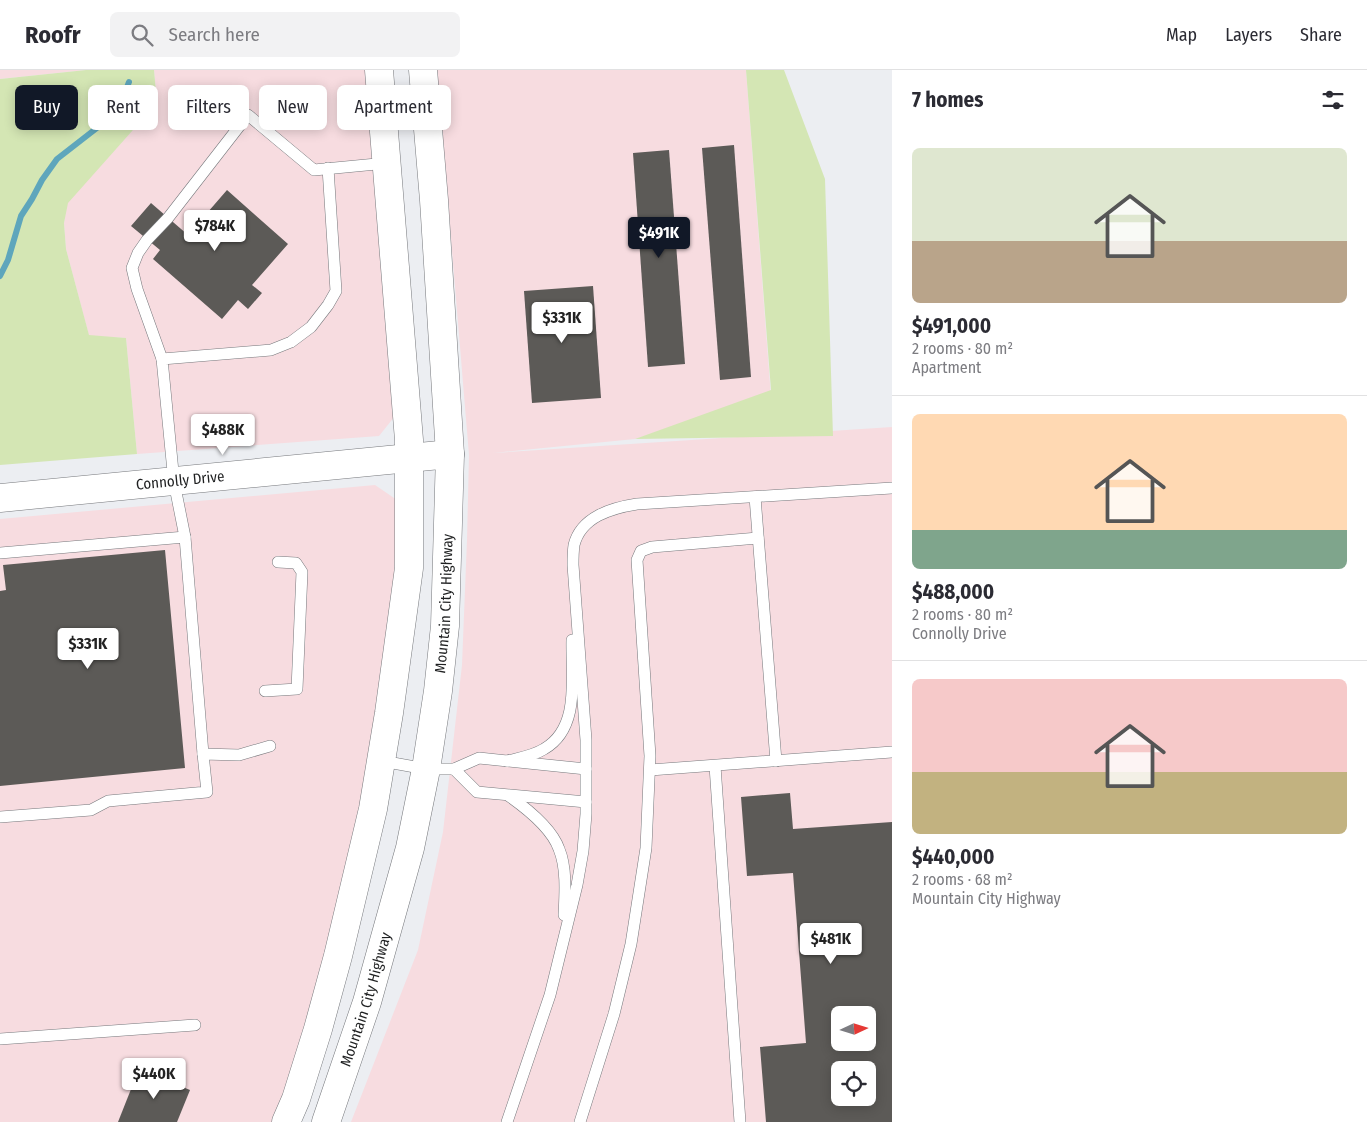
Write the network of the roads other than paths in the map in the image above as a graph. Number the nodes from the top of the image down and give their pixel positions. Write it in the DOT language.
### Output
graph roads {
  1 [pos="379,70"];
  2 [pos="423,70"];
  3 [pos="387,164"];
  4 [pos="328,168"];
  5 [pos="162,359"];
  6 [pos="450,454"];
  7 [pos="410,458"];
  8 [pos="174,482"];
  9 [pos="892,488"];
  10 [pos="755,497"];
  11 [pos="0,498"];
  12 [pos="185,537"];
  13 [pos="758,538"];
  14 [pos="0,553"];
  15 [pos="278,562"];
  16 [pos="572,565"];
  17 [pos="265,691"];
  18 [pos="270,746"];
  19 [pos="892,752"];
  20 [pos="203,754"];
  21 [pos="382,761"];
  22 [pos="507,761"];
  23 [pos="776,761"];
  24 [pos="715,766"];
  25 [pos="426,769"];
  26 [pos="454,769"];
  27 [pos="586,769"];
  28 [pos="650,770"];
  29 [pos="509,796"];
  30 [pos="586,802"];
  31 [pos="0,817"];
  32 [pos="563,942"];
  33 [pos="195,1025"];
  34 [pos="0,1039"];
  35 [pos="286,1122"];
  36 [pos="326,1122"];
  37 [pos="506,1122"];
  38 [pos="580,1122"];
  39 [pos="740,1122"];
  1 -- 3 [label="main road"];
  2 -- 6 [label="main road, Mountain City Highway"];
  3 -- 4 [label="lane"];
  3 -- 7 [label="main road"];
  4 -- 5 [label="lane"];
  4 -- 5 [label="lane"];
  5 -- 8 [label="lane"];
  6 -- 7 [label="main road, Connolly Drive"];
  6 -- 25 [label="main road, Mountain City Highway"];
  7 -- 8 [label="main road, Connolly Drive"];
  7 -- 21 [label="main road"];
  8 -- 11 [label="main road, Connolly Drive"];
  8 -- 12 [label="lane"];
  9 -- 10 [label="lane"];
  10 -- 13 [label="lane"];
  10 -- 16 [label="lane"];
  12 -- 14 [label="lane"];
  12 -- 20 [label="lane"];
  13 -- 23 [label="lane"];
  13 -- 28 [label="lane"];
  15 -- 17 [label="lane"];
  16 -- 22 [label="lane"];
  16 -- 27 [label="lane"];
  18 -- 20 [label="lane"];
  19 -- 23 [label="lane"];
  20 -- 31 [label="lane"];
  21 -- 25 [label="lane"];
  21 -- 35 [label="main road"];
  22 -- 26 [label="lane"];
  22 -- 27 [label="lane"];
  23 -- 24 [label="lane"];
  24 -- 28 [label="lane"];
  24 -- 39 [label="lane"];
  25 -- 26 [label="lane"];
  25 -- 36 [label="main road, Mountain City Highway"];
  26 -- 29 [label="lane"];
  27 -- 30 [label="lane"];
  28 -- 38 [label="lane"];
  29 -- 30 [label="lane"];
  29 -- 32 [label="lane"];
  30 -- 32 [label="lane"];
  32 -- 37 [label="lane"];
  33 -- 34 [label="lane"];
}
